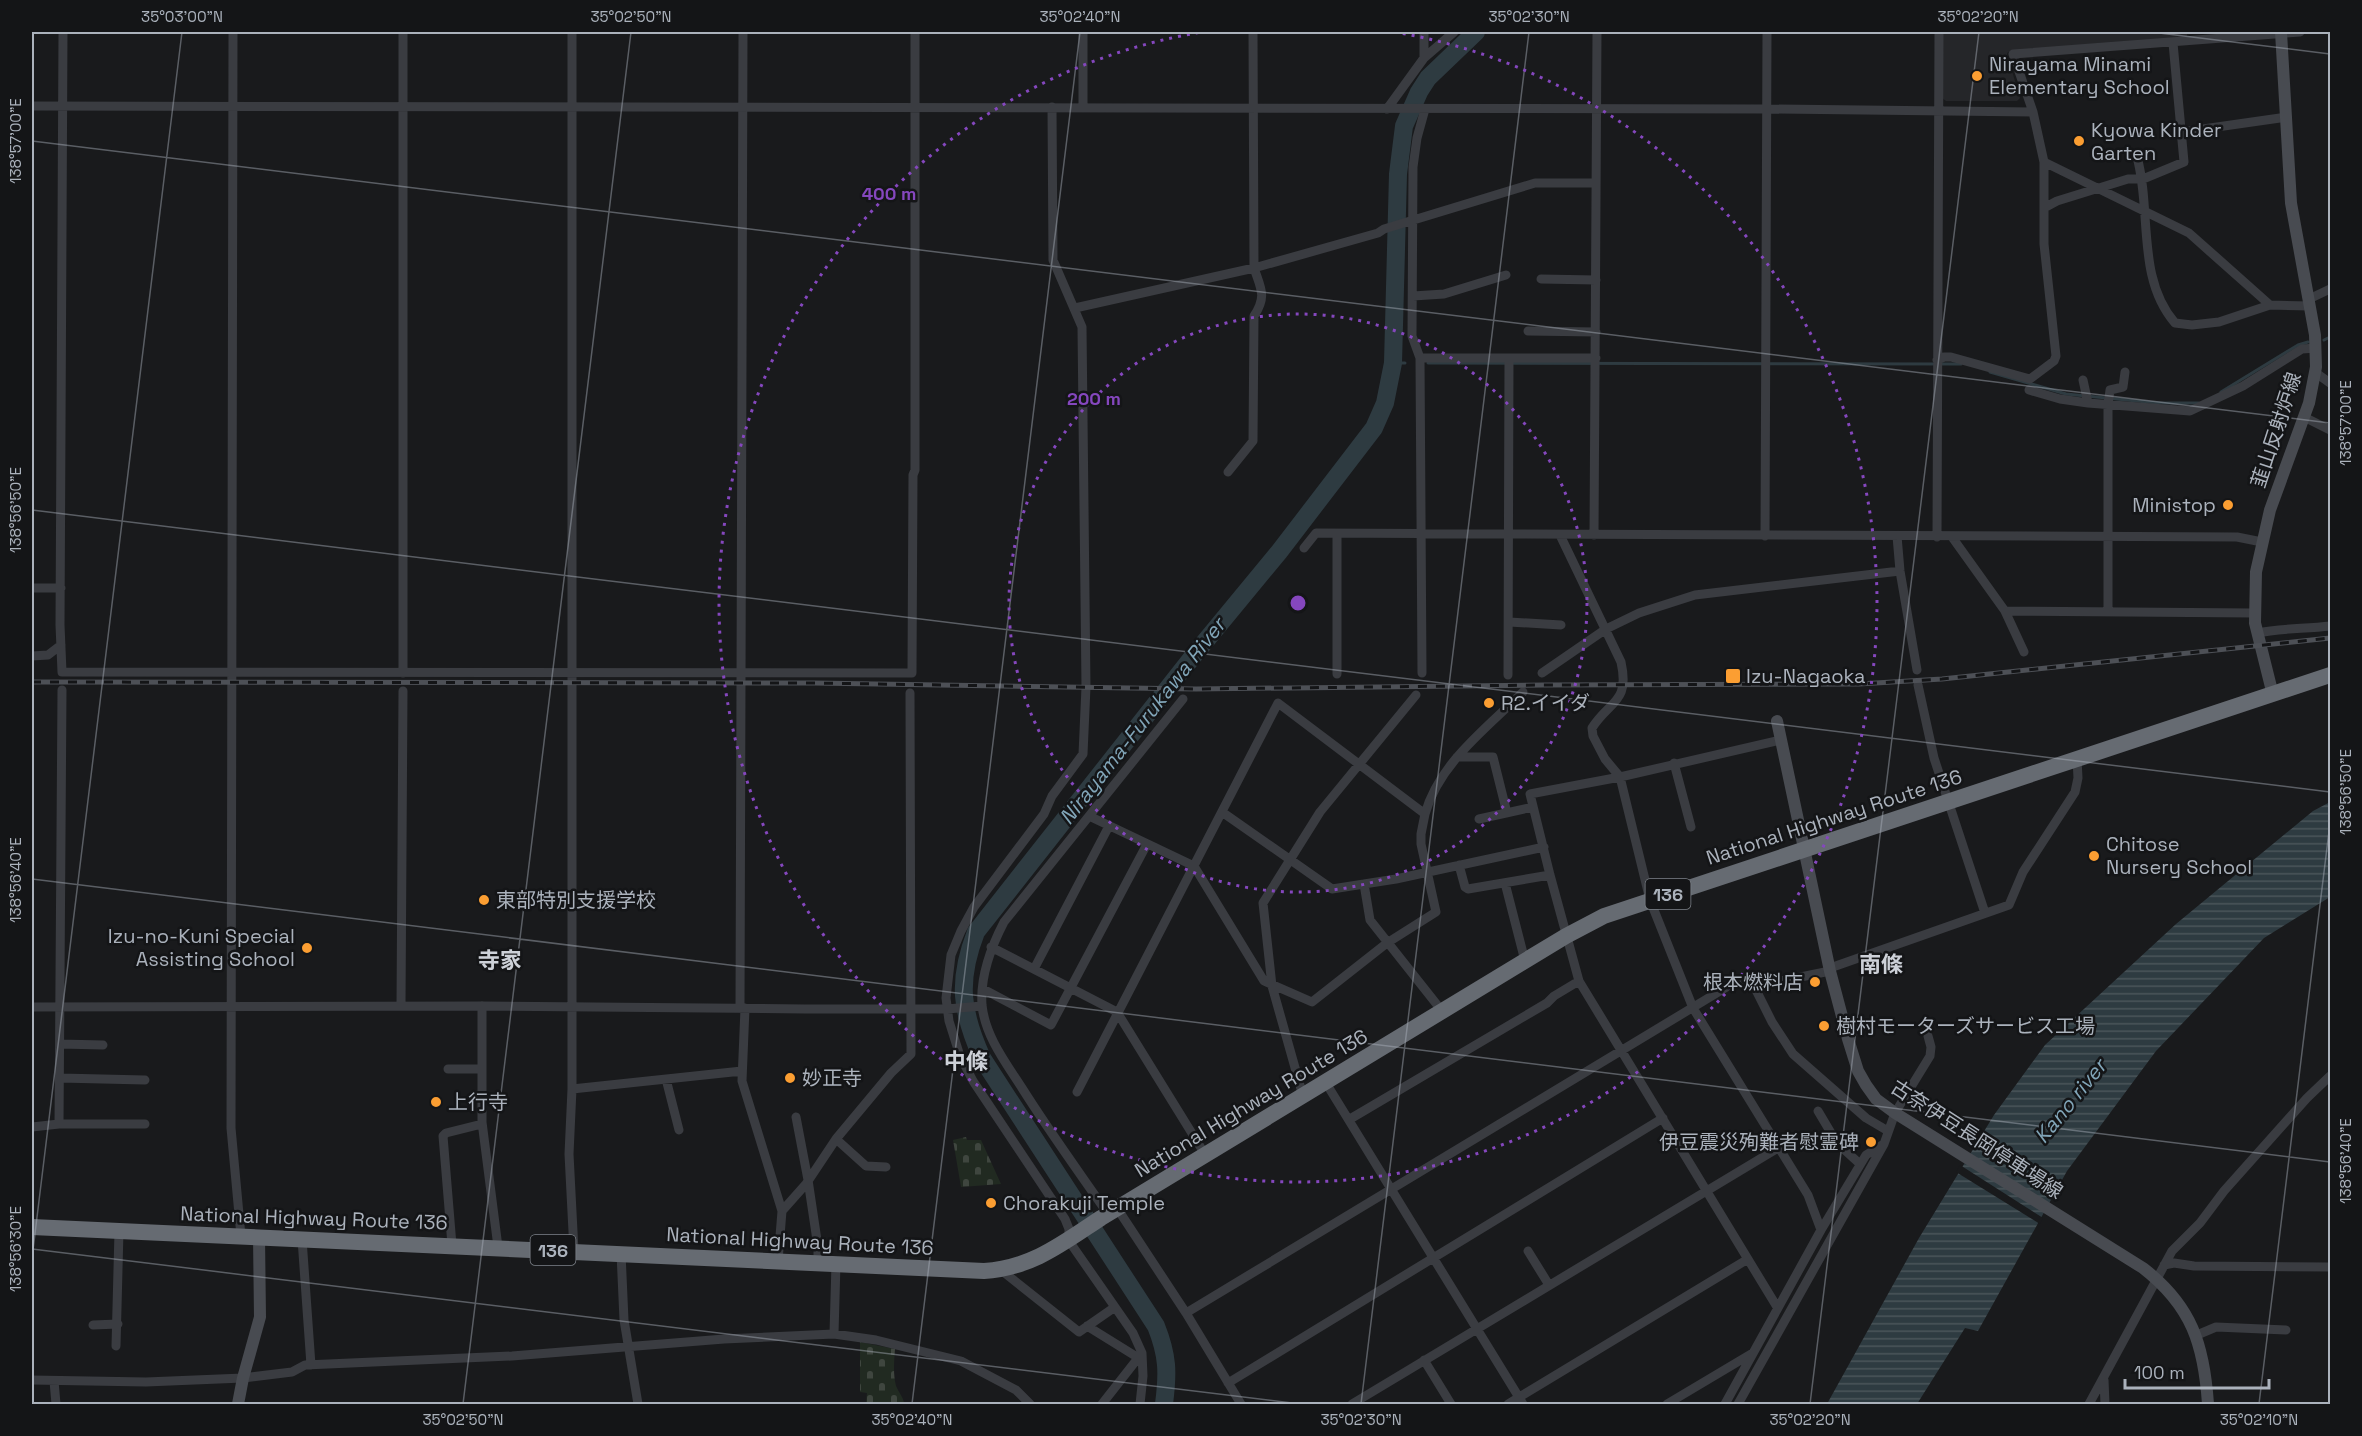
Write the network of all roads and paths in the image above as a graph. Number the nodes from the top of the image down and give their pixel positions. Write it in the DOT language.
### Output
graph roads {
  1 [pos="63,32"];
  2 [pos="233,32"];
  3 [pos="403,32"];
  4 [pos="572,32"];
  5 [pos="743,32"];
  6 [pos="915,32"];
  7 [pos="1083,32"];
  8 [pos="1253,32"];
  9 [pos="1424,32"];
  10 [pos="1454,32"];
  11 [pos="1597,32"];
  12 [pos="1767,32"];
  13 [pos="1939,32"];
  14 [pos="2300,32"];
  15 [pos="2281,33"];
  16 [pos="2189,36"];
  17 [pos="2173,43"];
  18 [pos="1424,58"];
  19 [pos="32,106"];
  20 [pos="63,106"];
  21 [pos="403,106"];
  22 [pos="232,107"];
  23 [pos="572,107"];
  24 [pos="915,107"];
  25 [pos="1052,107"];
  26 [pos="743,108"];
  27 [pos="1083,108"];
  28 [pos="1253,108"];
  29 [pos="1390,108"];
  30 [pos="1767,109"];
  31 [pos="1423,110"];
  32 [pos="1596,110"];
  33 [pos="1939,110"];
  34 [pos="2033,112"];
  35 [pos="2287,117"];
  36 [pos="2182,132"];
  37 [pos="2137,157"];
  38 [pos="2044,162"];
  39 [pos="2144,179"];
  40 [pos="1595,183"];
  41 [pos="2095,189"];
  42 [pos="2044,208"];
  43 [pos="2144,211"];
  44 [pos="1410,221"];
  45 [pos="1254,268"];
  46 [pos="1506,274"];
  47 [pos="1541,279"];
  48 [pos="1596,280"];
  49 [pos="2331,289"];
  50 [pos="1413,296"];
  51 [pos="2309,303"];
  52 [pos="2270,306"];
  53 [pos="1075,308"];
  54 [pos="1528,331"];
  55 [pos="1596,332"];
  56 [pos="2316,348"];
  57 [pos="1420,358"];
  58 [pos="1509,358"];
  59 [pos="1596,358"];
  60 [pos="1937,362"];
  61 [pos="2125,372"];
  62 [pos="2316,373"];
  63 [pos="2083,380"];
  64 [pos="2331,383"];
  65 [pos="2028,390"];
  66 [pos="2087,399"];
  67 [pos="2109,401"];
  68 [pos="2304,417"];
  69 [pos="2331,430"];
  70 [pos="1228,472"];
  71 [pos="1337,535"];
  72 [pos="1422,535"];
  73 [pos="1509,535"];
  74 [pos="1560,535"];
  75 [pos="1594,535"];
  76 [pos="1765,536"];
  77 [pos="1897,536"];
  78 [pos="1937,537"];
  79 [pos="1952,537"];
  80 [pos="2108,537"];
  81 [pos="2262,542"];
  82 [pos="1304,548"];
  83 [pos="1900,571"];
  84 [pos="32,588"];
  85 [pos="61,588"];
  86 [pos="2005,611"];
  87 [pos="2108,611"];
  88 [pos="2253,613"];
  89 [pos="1509,622"];
  90 [pos="1561,624"];
  91 [pos="2331,626"];
  92 [pos="1606,629"];
  93 [pos="2256,633"];
  94 [pos="61,645"];
  95 [pos="2024,652"];
  96 [pos="32,656"];
  97 [pos="1917,670"];
  98 [pos="232,673"];
  99 [pos="403,673"];
  100 [pos="1422,673"];
  101 [pos="1542,673"];
  102 [pos="571,674"];
  103 [pos="1336,674"];
  104 [pos="742,675"];
  105 [pos="1508,675"];
  106 [pos="2331,675"];
  107 [pos="1918,685"];
  108 [pos="62,690"];
  109 [pos="403,691"];
  110 [pos="1523,692"];
  111 [pos="910,693"];
  112 [pos="1416,695"];
  113 [pos="2273,695"];
  114 [pos="1183,699"];
  115 [pos="1777,721"];
  116 [pos="1781,740"];
  117 [pos="1457,757"];
  118 [pos="2077,759"];
  119 [pos="1674,763"];
  120 [pos="1360,765"];
  121 [pos="1620,777"];
  122 [pos="1947,802"];
  123 [pos="1533,807"];
  124 [pos="1222,812"];
  125 [pos="1507,813"];
  126 [pos="1425,814"];
  127 [pos="1089,816"];
  128 [pos="1479,819"];
  129 [pos="1110,826"];
  130 [pos="1691,827"];
  131 [pos="1148,844"];
  132 [pos="1544,847"];
  133 [pos="1805,850"];
  134 [pos="1290,860"];
  135 [pos="1459,865"];
  136 [pos="1194,866"];
  137 [pos="1426,872"];
  138 [pos="1550,875"];
  139 [pos="1505,883"];
  140 [pos="1364,884"];
  141 [pos="1650,900"];
  142 [pos="1985,913"];
  143 [pos="1566,936"];
  144 [pos="1387,943"];
  145 [pos="991,947"];
  146 [pos="1525,961"];
  147 [pos="1034,969"];
  148 [pos="1830,969"];
  149 [pos="1578,981"];
  150 [pos="1754,984"];
  151 [pos="1272,986"];
  152 [pos="1071,988"];
  153 [pos="983,989"];
  154 [pos="401,1006"];
  155 [pos="482,1006"];
  156 [pos="981,1006"];
  157 [pos="32,1007"];
  158 [pos="61,1007"];
  159 [pos="231,1007"];
  160 [pos="571,1008"];
  161 [pos="742,1008"];
  162 [pos="910,1008"];
  163 [pos="1694,1008"];
  164 [pos="949,1009"];
  165 [pos="1442,1011"];
  166 [pos="1117,1012"];
  167 [pos="1928,1036"];
  168 [pos="60,1044"];
  169 [pos="103,1045"];
  170 [pos="1621,1050"];
  171 [pos="448,1069"];
  172 [pos="482,1069"];
  173 [pos="742,1071"];
  174 [pos="2331,1077"];
  175 [pos="60,1078"];
  176 [pos="666,1079"];
  177 [pos="145,1080"];
  178 [pos="1326,1083"];
  179 [pos="572,1089"];
  180 [pos="1077,1092"];
  181 [pos="1303,1096"];
  182 [pos="1818,1111"];
  183 [pos="1895,1113"];
  184 [pos="796,1117"];
  185 [pos="1663,1118"];
  186 [pos="1350,1119"];
  187 [pos="59,1124"];
  188 [pos="145,1124"];
  189 [pos="482,1124"];
  190 [pos="32,1127"];
  191 [pos="680,1130"];
  192 [pos="1888,1131"];
  193 [pos="836,1138"];
  194 [pos="1884,1144"];
  195 [pos="1778,1148"];
  196 [pos="1206,1156"];
  197 [pos="1860,1164"];
  198 [pos="886,1167"];
  199 [pos="808,1180"];
  200 [pos="1392,1188"];
  201 [pos="1706,1190"];
  202 [pos="782,1211"];
  203 [pos="1109,1214"];
  204 [pos="32,1227"];
  205 [pos="1821,1230"];
  206 [pos="119,1231"];
  207 [pos="241,1236"];
  208 [pos="260,1237"];
  209 [pos="1074,1237"];
  210 [pos="302,1239"];
  211 [pos="452,1245"];
  212 [pos="498,1247"];
  213 [pos="574,1251"];
  214 [pos="1528,1251"];
  215 [pos="621,1253"];
  216 [pos="1434,1258"];
  217 [pos="1748,1259"];
  218 [pos="778,1261"];
  219 [pos="818,1263"];
  220 [pos="836,1263"];
  221 [pos="2164,1264"];
  222 [pos="2331,1267"];
  223 [pos="1001,1270"];
  224 [pos="2156,1280"];
  225 [pos="1549,1285"];
  226 [pos="1115,1307"];
  227 [pos="1777,1307"];
  228 [pos="1186,1314"];
  229 [pos="118,1324"];
  230 [pos="93,1325"];
  231 [pos="1087,1326"];
  232 [pos="1477,1328"];
  233 [pos="2286,1330"];
  234 [pos="834,1334"];
  235 [pos="2197,1335"];
  236 [pos="117,1346"];
  237 [pos="627,1346"];
  238 [pos="1753,1353"];
  239 [pos="1139,1355"];
  240 [pos="1424,1360"];
  241 [pos="312,1365"];
  242 [pos="2105,1376"];
  243 [pos="243,1377"];
  244 [pos="32,1380"];
  245 [pos="54,1381"];
  246 [pos="1228,1383"];
  247 [pos="1521,1401"];
  248 [pos="56,1404"];
  249 [pos="238,1404"];
  250 [pos="638,1404"];
  251 [pos="1030,1404"];
  252 [pos="1102,1404"];
  253 [pos="1140,1404"];
  254 [pos="1241,1404"];
  255 [pos="1352,1404"];
  256 [pos="1451,1404"];
  257 [pos="1508,1404"];
  258 [pos="1667,1404"];
  259 [pos="1725,1404"];
  260 [pos="1738,1404"];
  261 [pos="2089,1404"];
  262 [pos="2105,1404"];
  263 [pos="2208,1404"];
  1 -- 20 [label="street"];
  2 -- 22 [label="street"];
  3 -- 21 [label="street"];
  4 -- 23 [label="street"];
  5 -- 26 [label="street"];
  6 -- 24 [label="street"];
  7 -- 27 [label="street"];
  8 -- 28 [label="street"];
  9 -- 18 [label="street"];
  10 -- 18 [label="street"];
  11 -- 32 [label="street"];
  12 -- 30 [label="street"];
  13 -- 33 [label="street"];
  14 -- 15 [label="street"];
  15 -- 16 [label="street"];
  15 -- 35 [label="main road, 韮山反射炉線"];
  16 -- 17 [label="street"];
  17 -- 34 [label="street"];
  17 -- 36 [label="street"];
  18 -- 29 [label="street"];
  19 -- 20 [label="street"];
  20 -- 22 [label="street"];
  20 -- 85 [label="street"];
  21 -- 22 [label="street"];
  21 -- 23 [label="street"];
  21 -- 99 [label="street"];
  22 -- 98 [label="street"];
  23 -- 26 [label="street"];
  23 -- 102 [label="street"];
  24 -- 25 [label="street"];
  24 -- 26 [label="street"];
  24 -- 104 [label="street"];
  25 -- 27 [label="street"];
  25 -- 53 [label="street"];
  26 -- 104 [label="street"];
  27 -- 28 [label="street"];
  28 -- 29 [label="street"];
  28 -- 45 [label="street"];
  29 -- 31 [label="street"];
  30 -- 32 [label="street"];
  30 -- 33 [label="street"];
  30 -- 76 [label="street"];
  31 -- 32 [label="street"];
  31 -- 44 [label="street"];
  32 -- 40 [label="street"];
  33 -- 34 [label="street"];
  33 -- 60 [label="street"];
  34 -- 38 [label="street"];
  35 -- 36 [label="street"];
  35 -- 51 [label="main road, 韮山反射炉線"];
  36 -- 39 [label="street"];
  37 -- 39 [label="street"];
  38 -- 41 [label="street"];
  38 -- 42 [label="street"];
  39 -- 41 [label="street"];
  39 -- 43 [label="street"];
  40 -- 44 [label="street"];
  40 -- 48 [label="street"];
  41 -- 42 [label="street"];
  41 -- 43 [label="street"];
  42 -- 60 [label="street"];
  43 -- 52 [label="street"];
  43 -- 52 [label="street"];
  44 -- 45 [label="street"];
  44 -- 50 [label="street"];
  45 -- 53 [label="street"];
  45 -- 70 [label="street"];
  46 -- 50 [label="street"];
  47 -- 48 [label="street"];
  48 -- 55 [label="street"];
  49 -- 51 [label="street"];
  50 -- 57 [label="street"];
  51 -- 52 [label="street"];
  51 -- 56 [label="main road, 韮山反射炉線"];
  53 -- 164 [label="street"];
  54 -- 55 [label="street"];
  55 -- 59 [label="street"];
  56 -- 62 [label="main road, 韮山反射炉線"];
  56 -- 67 [label="street"];
  57 -- 58 [label="street"];
  57 -- 72 [label="street"];
  58 -- 59 [label="street"];
  58 -- 73 [label="street"];
  59 -- 75 [label="street"];
  60 -- 78 [label="street"];
  61 -- 67 [label="street"];
  62 -- 64 [label="street"];
  62 -- 68 [label="main road, 韮山反射炉線"];
  63 -- 66 [label="street"];
  65 -- 66 [label="street"];
  66 -- 67 [label="street"];
  67 -- 80 [label="street"];
  68 -- 69 [label="street"];
  68 -- 81 [label="main road, 韮山反射炉線"];
  71 -- 72 [label="street"];
  71 -- 82 [label="street"];
  71 -- 103 [label="street"];
  72 -- 73 [label="street"];
  72 -- 100 [label="street"];
  73 -- 74 [label="street"];
  73 -- 89 [label="street"];
  74 -- 75 [label="street"];
  74 -- 92 [label="street"];
  75 -- 76 [label="street"];
  76 -- 77 [label="street"];
  77 -- 78 [label="street"];
  77 -- 83 [label="street"];
  78 -- 79 [label="street"];
  79 -- 80 [label="street"];
  79 -- 86 [label="street"];
  80 -- 81 [label="street"];
  80 -- 87 [label="street"];
  81 -- 88 [label="main road, 韮山反射炉線"];
  83 -- 92 [label="street"];
  83 -- 97 [label="street"];
  84 -- 85 [label="street"];
  85 -- 94 [label="street"];
  86 -- 87 [label="street"];
  86 -- 95 [label="street"];
  87 -- 88 [label="street"];
  88 -- 93 [label="main road, 韮山反射炉線"];
  89 -- 90 [label="street"];
  89 -- 105 [label="street"];
  91 -- 93 [label="street"];
  92 -- 101 [label="street"];
  92 -- 121 [label="street"];
  93 -- 113 [label="main road, 韮山反射炉線"];
  94 -- 96 [label="street"];
  94 -- 98 [label="street"];
  98 -- 99 [label="street"];
  98 -- 159 [label="street"];
  99 -- 102 [label="street"];
  102 -- 104 [label="street"];
  102 -- 160 [label="street"];
  104 -- 161 [label="street"];
  106 -- 113 [label="highway, National Highway Route 136 / 136"];
  107 -- 122 [label="street"];
  108 -- 158 [label="street"];
  109 -- 154 [label="street"];
  110 -- 117 [label="street"];
  111 -- 162 [label="street"];
  112 -- 120 [label="street"];
  113 -- 118 [label="highway, National Highway Route 136 / 136"];
  114 -- 127 [label="street"];
  115 -- 116 [label="main road, 古奈伊豆長岡停車場線"];
  116 -- 119 [label="street"];
  116 -- 133 [label="main road, 古奈伊豆長岡停車場線"];
  117 -- 125 [label="street"];
  117 -- 126 [label="street"];
  118 -- 122 [label="highway, National Highway Route 136 / 136"];
  118 -- 142 [label="street"];
  119 -- 121 [label="street"];
  119 -- 130 [label="street"];
  120 -- 124 [label="street"];
  120 -- 126 [label="street"];
  120 -- 134 [label="street"];
  121 -- 123 [label="street"];
  121 -- 141 [label="street"];
  122 -- 133 [label="highway, National Highway Route 136 / 136"];
  122 -- 142 [label="street"];
  123 -- 125 [label="street"];
  123 -- 132 [label="street"];
  124 -- 134 [label="street"];
  124 -- 136 [label="street"];
  125 -- 128 [label="street"];
  126 -- 137 [label="street"];
  127 -- 129 [label="street"];
  127 -- 145 [label="street"];
  129 -- 131 [label="street"];
  129 -- 147 [label="street"];
  131 -- 136 [label="street"];
  131 -- 152 [label="street"];
  132 -- 135 [label="street"];
  132 -- 138 [label="street"];
  133 -- 141 [label="highway, National Highway Route 136 / 136"];
  133 -- 148 [label="main road, 古奈伊豆長岡停車場線"];
  134 -- 140 [label="street"];
  134 -- 151 [label="street"];
  135 -- 137 [label="street"];
  135 -- 139 [label="street"];
  136 -- 151 [label="street"];
  136 -- 166 [label="street"];
  137 -- 140 [label="street"];
  137 -- 144 [label="street"];
  138 -- 139 [label="street"];
  138 -- 143 [label="street"];
  139 -- 146 [label="street"];
  140 -- 144 [label="street"];
  141 -- 143 [label="highway, National Highway Route 136 / 136"];
  141 -- 163 [label="street"];
  142 -- 148 [label="street"];
  143 -- 146 [label="highway, National Highway Route 136 / 136"];
  143 -- 149 [label="street"];
  144 -- 151 [label="street"];
  144 -- 165 [label="street"];
  145 -- 147 [label="street"];
  145 -- 153 [label="street"];
  146 -- 165 [label="highway, National Highway Route 136 / 136"];
  147 -- 152 [label="street"];
  148 -- 150 [label="street"];
  148 -- 183 [label="main road, 古奈伊豆長岡停車場線"];
  149 -- 170 [label="street"];
  149 -- 186 [label="street"];
  150 -- 163 [label="street"];
  150 -- 192 [label="street"];
  151 -- 181 [label="street"];
  152 -- 153 [label="street"];
  152 -- 166 [label="street"];
  153 -- 156 [label="street"];
  154 -- 155 [label="street"];
  154 -- 159 [label="street"];
  155 -- 160 [label="street"];
  155 -- 172 [label="street"];
  156 -- 164 [label="street"];
  156 -- 203 [label="street"];
  157 -- 158 [label="street"];
  158 -- 159 [label="street"];
  158 -- 168 [label="street"];
  159 -- 207 [label="street"];
  160 -- 161 [label="street"];
  160 -- 179 [label="street"];
  161 -- 162 [label="street"];
  161 -- 173 [label="street"];
  162 -- 164 [label="street"];
  162 -- 193 [label="street"];
  163 -- 170 [label="street"];
  163 -- 195 [label="street"];
  164 -- 209 [label="street"];
  165 -- 178 [label="highway, National Highway Route 136 / 136"];
  166 -- 180 [label="street"];
  166 -- 196 [label="street"];
  167 -- 183 [label="street"];
  168 -- 169 [label="street"];
  168 -- 175 [label="street"];
  170 -- 185 [label="street"];
  170 -- 200 [label="street"];
  171 -- 172 [label="street"];
  172 -- 189 [label="street"];
  173 -- 176 [label="street"];
  173 -- 202 [label="street"];
  174 -- 221 [label="street"];
  175 -- 177 [label="street"];
  175 -- 187 [label="street"];
  176 -- 179 [label="street"];
  176 -- 191 [label="street"];
  178 -- 181 [label="highway, National Highway Route 136 / 136"];
  178 -- 186 [label="street"];
  179 -- 213 [label="street"];
  181 -- 196 [label="highway, National Highway Route 136 / 136"];
  182 -- 197 [label="street"];
  183 -- 192 [label="street"];
  183 -- 224 [label="main road, 古奈伊豆長岡停車場線"];
  184 -- 199 [label="street"];
  185 -- 201 [label="street"];
  185 -- 216 [label="street"];
  186 -- 200 [label="street"];
  187 -- 188 [label="street"];
  187 -- 190 [label="street"];
  189 -- 211 [label="street"];
  189 -- 212 [label="street"];
  192 -- 194 [label="street"];
  193 -- 198 [label="street"];
  193 -- 199 [label="street"];
  194 -- 197 [label="street"];
  194 -- 260 [label="street"];
  195 -- 201 [label="street"];
  195 -- 205 [label="street"];
  196 -- 203 [label="highway, National Highway Route 136 / 136"];
  197 -- 205 [label="street"];
  199 -- 202 [label="street"];
  199 -- 219 [label="street"];
  200 -- 216 [label="street"];
  200 -- 228 [label="street"];
  201 -- 217 [label="street"];
  201 -- 225 [label="street"];
  202 -- 218 [label="street"];
  203 -- 209 [label="highway, National Highway Route 136 / 136"];
  203 -- 228 [label="street"];
  204 -- 206 [label="highway, National Highway Route 136 / 136"];
  205 -- 227 [label="street"];
  206 -- 207 [label="highway, National Highway Route 136 / 136"];
  206 -- 229 [label="street"];
  207 -- 208 [label="highway, National Highway Route 136 / 136"];
  208 -- 210 [label="highway, National Highway Route 136 / 136"];
  208 -- 243 [label="main road"];
  209 -- 223 [label="highway, National Highway Route 136 / 136"];
  209 -- 226 [label="street"];
  210 -- 211 [label="highway, National Highway Route 136 / 136"];
  210 -- 241 [label="street"];
  211 -- 212 [label="highway, National Highway Route 136 / 136"];
  212 -- 213 [label="highway, National Highway Route 136 / 136"];
  213 -- 215 [label="highway, National Highway Route 136 / 136"];
  214 -- 225 [label="street"];
  215 -- 218 [label="highway, National Highway Route 136 / 136"];
  215 -- 237 [label="street"];
  216 -- 232 [label="street"];
  216 -- 246 [label="street"];
  217 -- 227 [label="street"];
  217 -- 247 [label="street"];
  218 -- 219 [label="highway, National Highway Route 136 / 136"];
  219 -- 220 [label="highway, National Highway Route 136 / 136"];
  220 -- 223 [label="highway, National Highway Route 136 / 136"];
  220 -- 234 [label="street"];
  221 -- 222 [label="street"];
  221 -- 224 [label="street"];
  223 -- 231 [label="street"];
  224 -- 235 [label="main road, 古奈伊豆長岡停車場線"];
  224 -- 242 [label="street"];
  225 -- 232 [label="street"];
  226 -- 231 [label="street"];
  226 -- 239 [label="street"];
  227 -- 238 [label="street"];
  228 -- 246 [label="street"];
  229 -- 230 [label="street"];
  229 -- 236 [label="street"];
  231 -- 239 [label="street"];
  232 -- 240 [label="street"];
  232 -- 247 [label="street"];
  233 -- 235 [label="street"];
  234 -- 237 [label="street"];
  234 -- 251 [label="street"];
  235 -- 263 [label="main road, 古奈伊豆長岡停車場線"];
  237 -- 241 [label="street"];
  237 -- 250 [label="street"];
  238 -- 258 [label="street"];
  238 -- 259 [label="street"];
  239 -- 252 [label="street"];
  239 -- 253 [label="street"];
  240 -- 255 [label="street"];
  240 -- 256 [label="street"];
  241 -- 243 [label="street"];
  242 -- 261 [label="street"];
  242 -- 262 [label="street"];
  243 -- 245 [label="street"];
  243 -- 249 [label="main road"];
  244 -- 245 [label="street"];
  245 -- 248 [label="street"];
  246 -- 254 [label="street"];
  247 -- 257 [label="street"];
}
